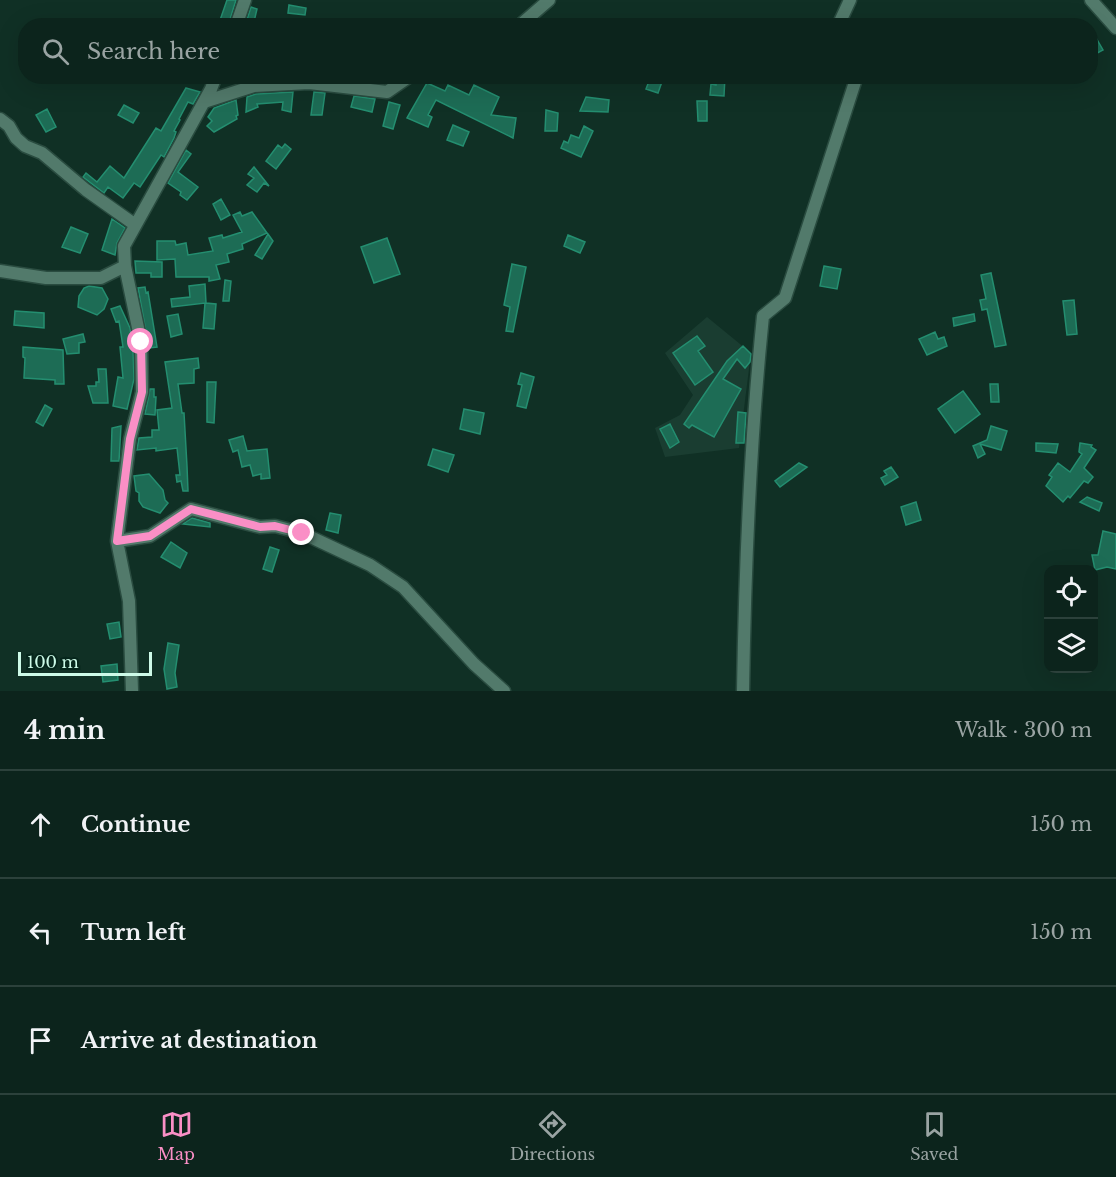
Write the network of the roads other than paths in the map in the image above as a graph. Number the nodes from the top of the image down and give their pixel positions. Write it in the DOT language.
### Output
graph roads {
  1 [pos="245,0"];
  2 [pos="549,0"];
  3 [pos="850,0"];
  4 [pos="1091,0"];
  5 [pos="239,18"];
  6 [pos="528,18"];
  7 [pos="842,18"];
  8 [pos="1116,28"];
  9 [pos="212,84"];
  10 [pos="292,84"];
  11 [pos="318,84"];
  12 [pos="398,84"];
  13 [pos="854,84"];
  14 [pos="204,102"];
  15 [pos="0,119"];
  16 [pos="134,224"];
  17 [pos="125,266"];
  18 [pos="0,271"];
  19 [pos="117,541"];
  20 [pos="132,691"];
  21 [pos="504,691"];
  22 [pos="744,691"];
  1 -- 5 [label="street"];
  2 -- 6 [label="street"];
  3 -- 7 [label="street"];
  4 -- 8 [label="street"];
  9 -- 14 [label="street"];
  10 -- 14 [label="street"];
  11 -- 12 [label="street"];
  13 -- 22 [label="street"];
  14 -- 16 [label="street"];
  15 -- 16 [label="street"];
  16 -- 17 [label="street"];
  17 -- 18 [label="street"];
  17 -- 19 [label="street"];
  19 -- 20 [label="street"];
  19 -- 21 [label="street"];
}
